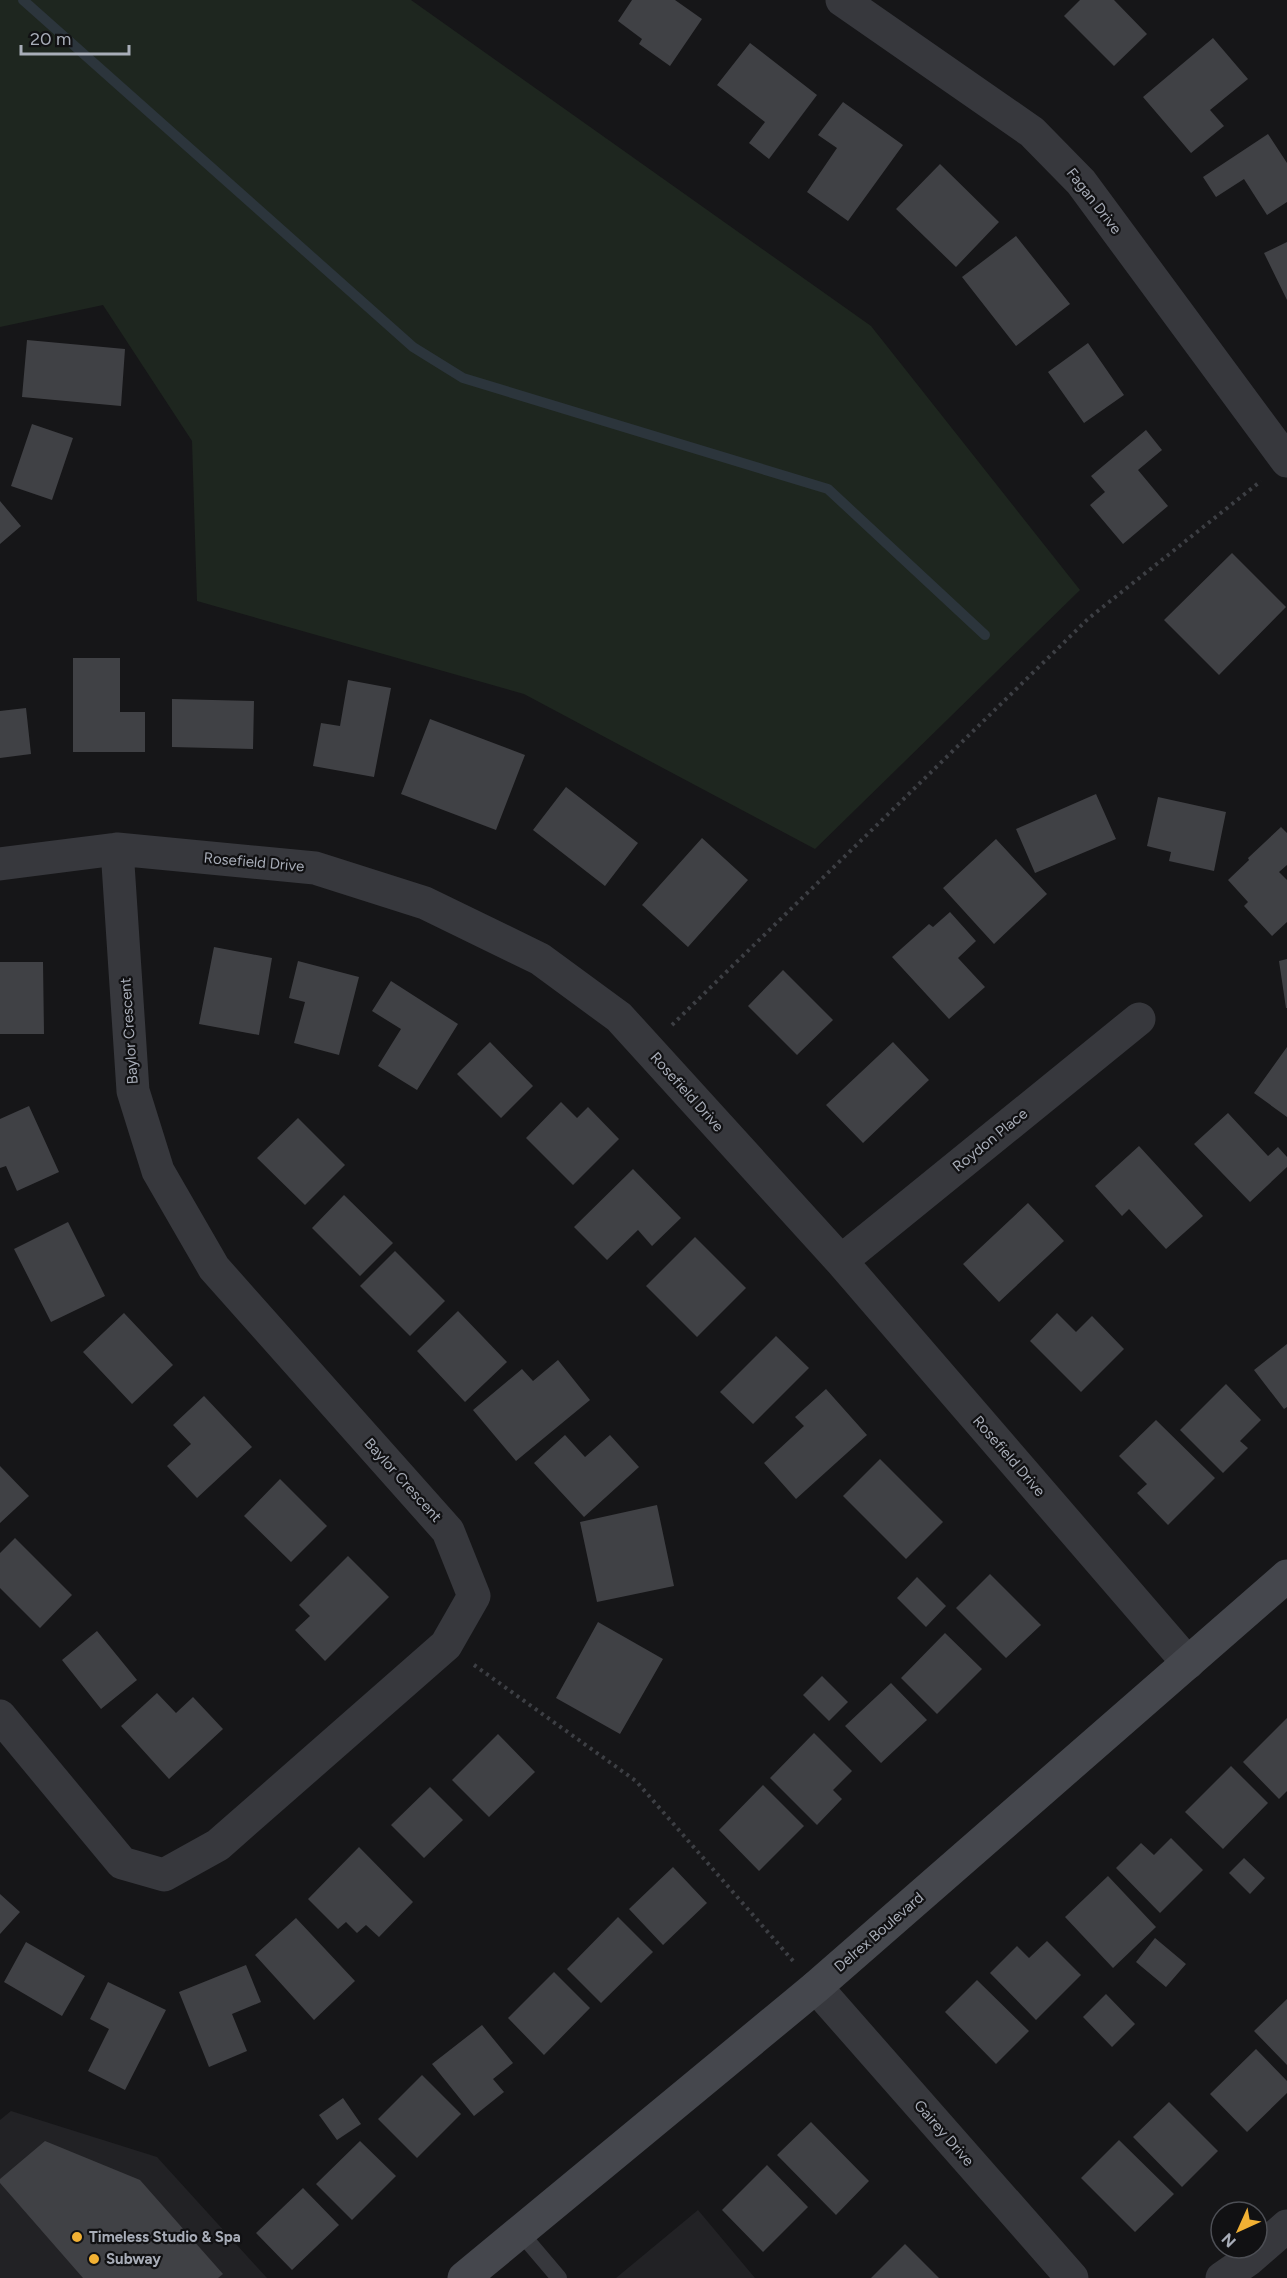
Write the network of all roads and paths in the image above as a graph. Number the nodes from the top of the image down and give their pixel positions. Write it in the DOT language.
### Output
graph roads {
  1 [pos="842,0"];
  2 [pos="1287,461"];
  3 [pos="117,849"];
  4 [pos="0,864"];
  5 [pos="1139,1019"];
  6 [pos="648,1048"];
  7 [pos="841,1261"];
  8 [pos="1287,1576"];
  9 [pos="446,1645"];
  10 [pos="1188,1663"];
  11 [pos="0,1716"];
  12 [pos="816,1987"];
  13 [pos="1287,2226"];
  14 [pos="520,2232"];
  15 [pos="464,2278"];
  16 [pos="559,2278"];
  17 [pos="1072,2278"];
  18 [pos="1222,2278"];
  1 -- 2 [label="street, Fagan Drive"];
  2 -- 6 [label="path"];
  3 -- 4 [label="street, Rosefield Drive"];
  3 -- 6 [label="street, Rosefield Drive"];
  3 -- 9 [label="street, Baylor Crescent"];
  5 -- 7 [label="street, Roydon Place"];
  6 -- 7 [label="street, Rosefield Drive"];
  7 -- 10 [label="street, Rosefield Drive"];
  8 -- 10 [label="street, Delrex Boulevard"];
  9 -- 11 [label="street, Baylor Crescent"];
  9 -- 12 [label="path"];
  10 -- 12 [label="street, Delrex Boulevard"];
  12 -- 14 [label="street, Delrex Boulevard"];
  12 -- 17 [label="street, Gairey Drive"];
  13 -- 18 [label="street"];
  14 -- 15 [label="street, Delrex Boulevard"];
  14 -- 16 [label="lane"];
}
